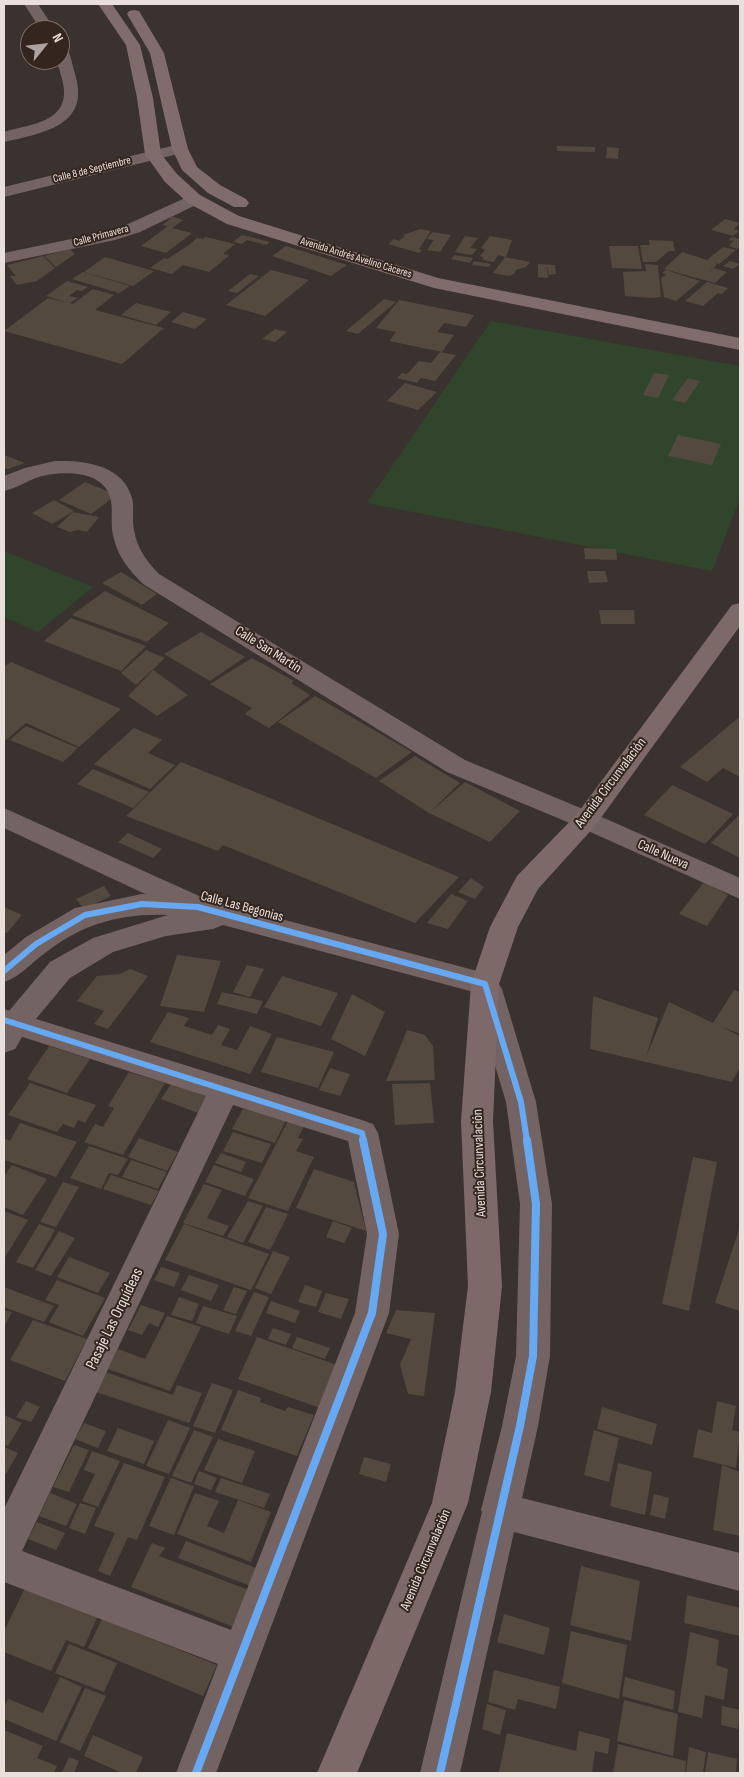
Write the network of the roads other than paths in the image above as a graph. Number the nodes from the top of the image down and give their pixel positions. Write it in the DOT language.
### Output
graph roads {
  1 [pos="31,4"];
  2 [pos="105,4"];
  3 [pos="127,4"];
  4 [pos="41,20"];
  5 [pos="67,70"];
  6 [pos="4,137"];
  7 [pos="180,149"];
  8 [pos="153,154"];
  9 [pos="4,192"];
  10 [pos="194,199"];
  11 [pos="287,221"];
  12 [pos="261,228"];
  13 [pos="4,258"];
  14 [pos="693,318"];
  15 [pos="740,344"];
  16 [pos="4,485"];
  17 [pos="740,610"];
  18 [pos="4,817"];
  19 [pos="586,820"];
  20 [pos="740,889"];
  21 [pos="198,907"];
  22 [pos="230,917"];
  23 [pos="5,967"];
  24 [pos="485,984"];
  25 [pos="8,1028"];
  26 [pos="226,1089"];
  27 [pos="499,1510"];
  28 [pos="4,1549"];
  29 [pos="4,1563"];
  30 [pos="740,1572"];
  31 [pos="241,1653"];
  32 [pos="196,1773"];
  33 [pos="336,1773"];
  34 [pos="440,1773"];
  1 -- 4 [label="street"];
  2 -- 8 [label="main road, Avenida Andrés Avelino Cáceres"];
  3 -- 7 [label="main road, Avenida Andrés Avelino Cáceres"];
  5 -- 6 [label="street"];
  7 -- 8 [label="street, Calle 8 de Septiembre"];
  7 -- 11 [label="main road, Avenida Andrés Avelino Cáceres"];
  8 -- 9 [label="street, Calle 8 de Septiembre"];
  8 -- 10 [label="main road, Avenida Andrés Avelino Cáceres"];
  10 -- 12 [label="main road, Avenida Andrés Avelino Cáceres"];
  10 -- 13 [label="street, Calle Primavera"];
  11 -- 12 [label="main road"];
  11 -- 14 [label="main road, Avenida Andrés Avelino Cáceres"];
  12 -- 15 [label="main road, Avenida Andrés Avelino Cáceres"];
  16 -- 19 [label="street, Calle San Martín"];
  17 -- 19 [label="highway, Avenida Circunvalación"];
  18 -- 21 [label="street"];
  19 -- 20 [label="street, Calle Nueva"];
  19 -- 24 [label="highway, Avenida Circunvalación"];
  21 -- 22 [label="street, Calle Las Begonias"];
  21 -- 23 [label="street, Calle Las Begonias"];
  22 -- 24 [label="street, Calle Las Begonias"];
  22 -- 25 [label="street, Calle Las Begonias"];
  24 -- 27 [label="street"];
  24 -- 33 [label="highway, Avenida Circunvalación"];
  25 -- 26 [label="street"];
  26 -- 28 [label="street, Pasaje Las Orquídeas"];
  26 -- 31 [label="street"];
  27 -- 30 [label="street"];
  27 -- 34 [label="street"];
  29 -- 31 [label="street"];
  31 -- 32 [label="street"];
}
